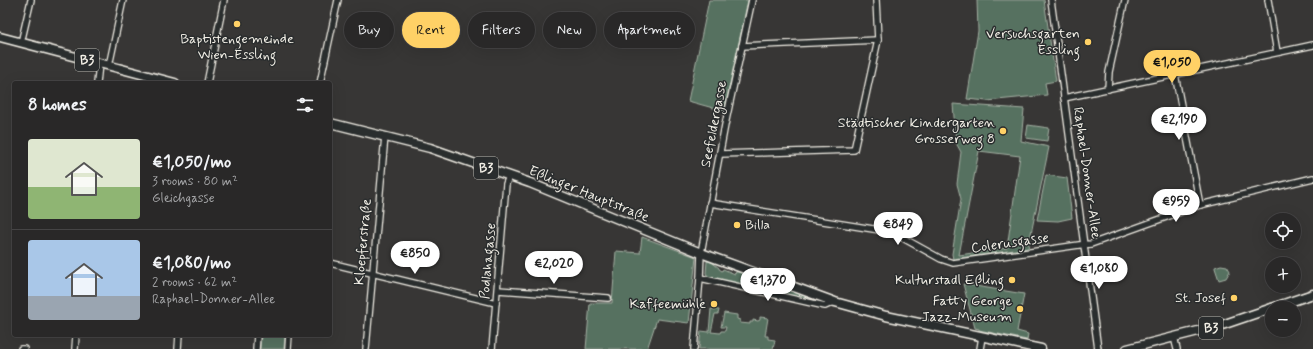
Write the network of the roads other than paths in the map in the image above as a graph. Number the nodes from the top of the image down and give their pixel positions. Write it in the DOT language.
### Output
graph roads {
  1 [pos="30,0"];
  2 [pos="123,0"];
  3 [pos="224,0"];
  4 [pos="338,0"];
  5 [pos="752,0"];
  6 [pos="876,0"];
  7 [pos="1051,0"];
  8 [pos="1125,0"];
  9 [pos="1268,0"];
  10 [pos="0,37"];
  11 [pos="878,40"];
  12 [pos="21,43"];
  13 [pos="1313,44"];
  14 [pos="742,46"];
  15 [pos="1277,52"];
  16 [pos="99,64"];
  17 [pos="109,66"];
  18 [pos="1175,74"];
  19 [pos="97,81"];
  20 [pos="167,81"];
  21 [pos="207,81"];
  22 [pos="320,81"];
  23 [pos="1108,89"];
  24 [pos="1064,98"];
  25 [pos="332,123"];
  26 [pos="385,136"];
  27 [pos="720,154"];
  28 [pos="509,176"];
  29 [pos="1313,178"];
  30 [pos="710,204"];
  31 [pos="1200,205"];
  32 [pos="1085,245"];
  33 [pos="701,252"];
  34 [pos="332,264"];
  35 [pos="373,274"];
  36 [pos="700,278"];
  37 [pos="498,290"];
  38 [pos="1313,294"];
  39 [pos="608,298"];
  40 [pos="1292,301"];
  41 [pos="835,302"];
  42 [pos="496,303"];
  43 [pos="1265,310"];
  44 [pos="76,337"];
  45 [pos="179,337"];
  46 [pos="257,337"];
  47 [pos="289,337"];
  48 [pos="982,337"];
  49 [pos="1174,337"];
  50 [pos="20,349"];
  51 [pos="24,349"];
  52 [pos="75,349"];
  53 [pos="178,349"];
  54 [pos="256,349"];
  55 [pos="288,349"];
  56 [pos="366,349"];
  57 [pos="492,349"];
  58 [pos="694,349"];
  59 [pos="980,349"];
  60 [pos="1041,349"];
  61 [pos="1098,349"];
  62 [pos="1127,349"];
  63 [pos="1177,349"];
  1 -- 12 [label="street"];
  2 -- 17 [label="street"];
  3 -- 21 [label="street"];
  4 -- 22 [label="street"];
  5 -- 14 [label="street, Seefeldergasse"];
  6 -- 11 [label="street"];
  7 -- 24 [label="street, Raphael-Donner-Allee"];
  8 -- 23 [label="street"];
  9 -- 15 [label="street"];
  10 -- 12 [label="main road, B3"];
  11 -- 14 [label="street"];
  11 -- 27 [label="street"];
  12 -- 16 [label="main road, B3"];
  13 -- 15 [label="street"];
  14 -- 27 [label="street, Seefeldergasse"];
  15 -- 18 [label="street"];
  16 -- 17 [label="main road, B3"];
  16 -- 19 [label="street"];
  17 -- 20 [label="main road, B3"];
  18 -- 23 [label="street"];
  18 -- 31 [label="street"];
  23 -- 24 [label="street"];
  24 -- 32 [label="street, Raphael-Donner-Allee"];
  25 -- 26 [label="main road, Eßlinger Hauptstraße / B3"];
  26 -- 28 [label="main road, Eßlinger Hauptstraße / B3"];
  26 -- 35 [label="street, Kloepferstraße"];
  27 -- 30 [label="street, Seefeldergasse"];
  28 -- 33 [label="main road, Eßlinger Hauptstraße / B3"];
  28 -- 37 [label="street, Podlahagasse"];
  29 -- 31 [label="street, Colerusgasse"];
  30 -- 32 [label="street, Colerusgasse"];
  30 -- 33 [label="street, Seefeldergasse"];
  31 -- 32 [label="street, Colerusgasse"];
  32 -- 61 [label="street, Raphael-Donner-Allee"];
  33 -- 36 [label="street, Seefeldergasse"];
  33 -- 41 [label="main road, Eßlinger Hauptstraße / B3"];
  34 -- 35 [label="street"];
  35 -- 42 [label="street"];
  35 -- 56 [label="street, Kloepferstraße"];
  36 -- 41 [label="street, Eßlinger Hauptstraße"];
  36 -- 58 [label="street, Seefeldergasse"];
  37 -- 39 [label="street"];
  37 -- 42 [label="street, Podlahagasse"];
  38 -- 40 [label="main road, B3"];
  41 -- 48 [label="main road, Eßlinger Hauptstraße / B3"];
  42 -- 57 [label="street, Podlahagasse"];
  43 -- 49 [label="main road, B3"];
  44 -- 52 [label="street"];
  45 -- 53 [label="street"];
  46 -- 54 [label="street"];
  47 -- 55 [label="street"];
  48 -- 59 [label="street"];
  48 -- 60 [label="main road, Eßlinger Hauptstraße / B3"];
  49 -- 62 [label="main road, B3"];
  49 -- 63 [label="street"];
  50 -- 51 [label="street"];
}
